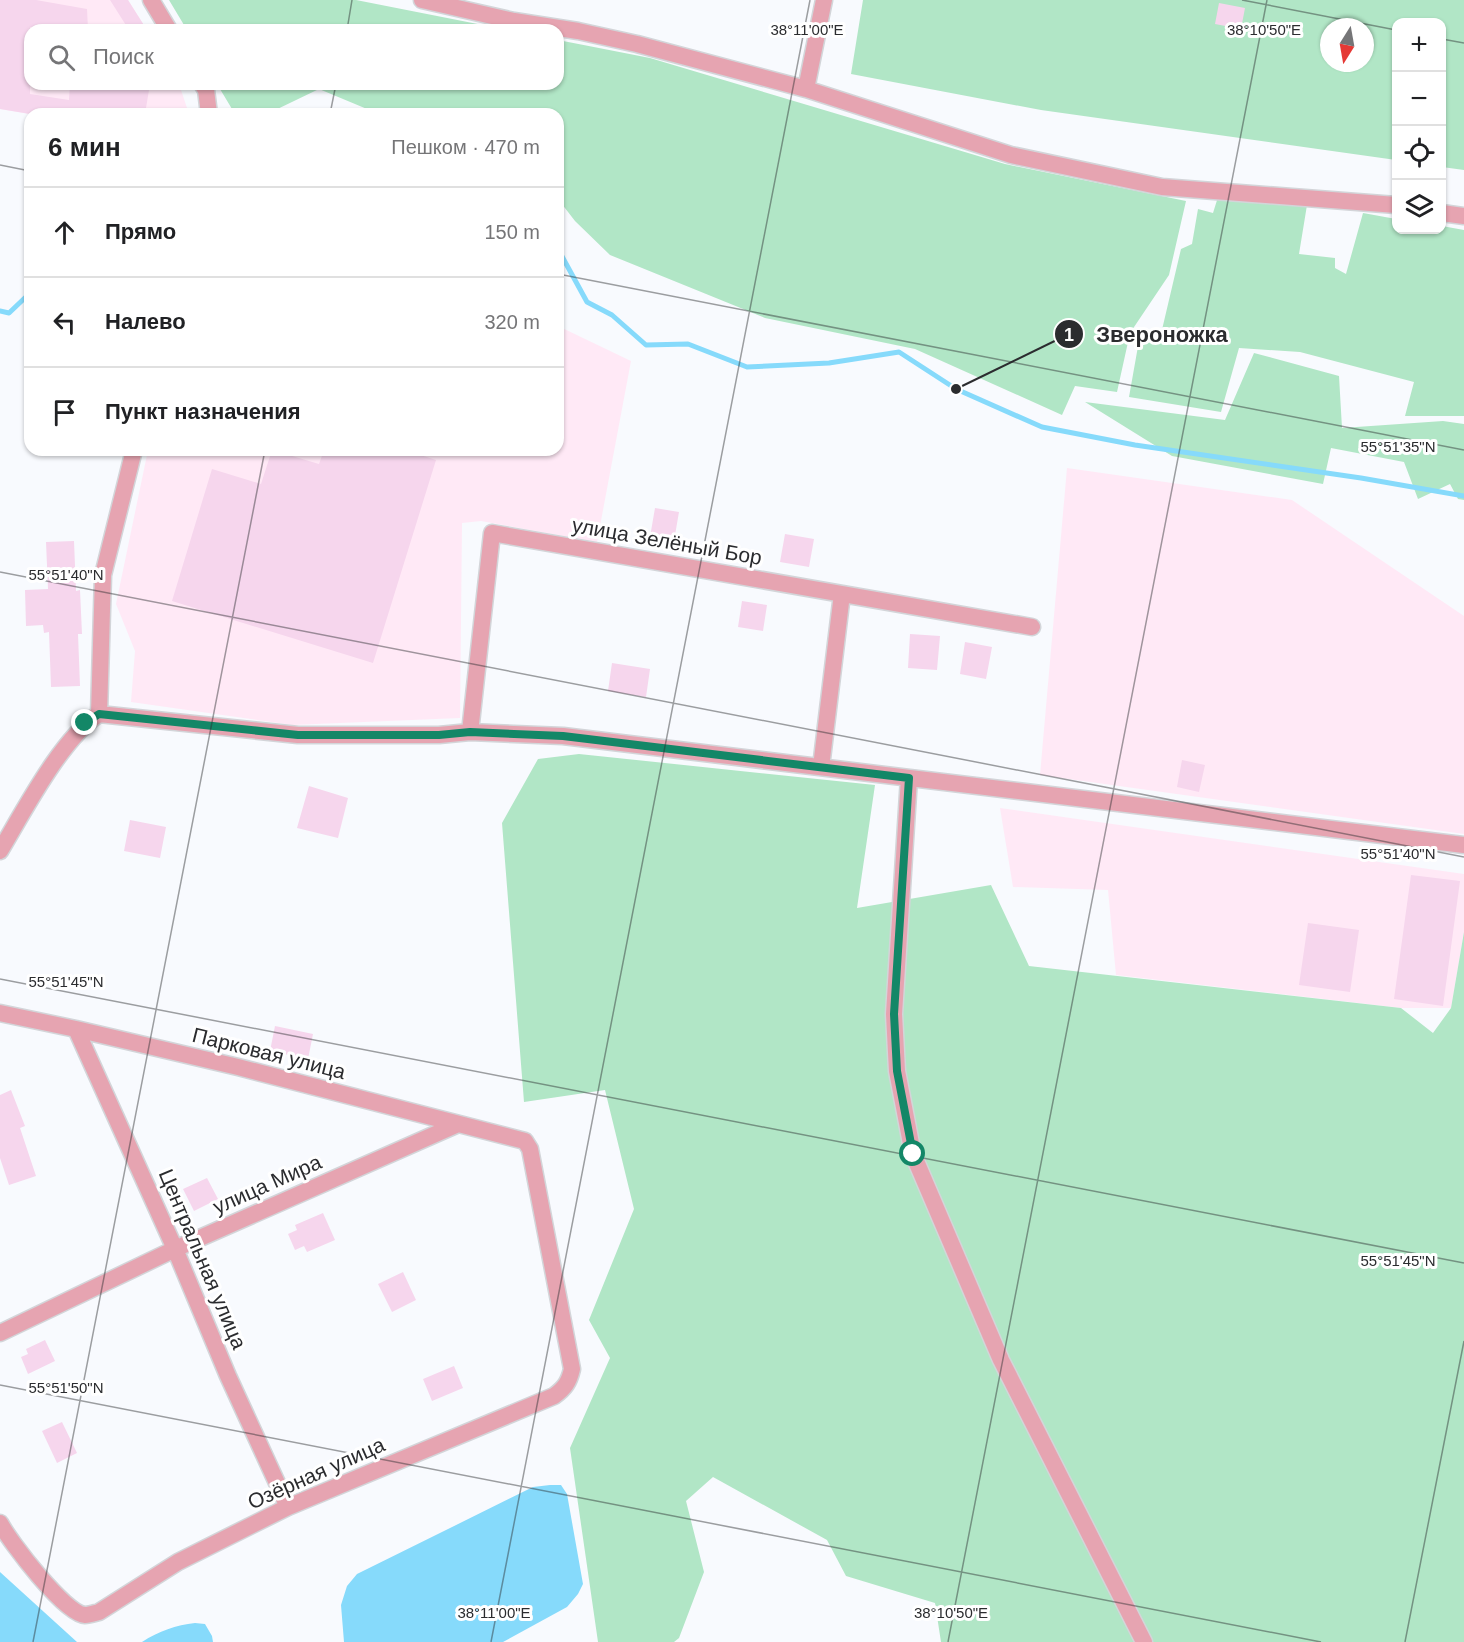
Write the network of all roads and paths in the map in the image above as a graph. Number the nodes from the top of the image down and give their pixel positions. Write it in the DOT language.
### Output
graph roads {
  1 [pos="151,0"];
  2 [pos="422,0"];
  3 [pos="824,0"];
  4 [pos="165,24"];
  5 [pos="533,24"];
  6 [pos="564,29"];
  7 [pos="806,89"];
  8 [pos="206,90"];
  9 [pos="208,108"];
  10 [pos="1392,205"];
  11 [pos="1446,214"];
  12 [pos="1464,216"];
  13 [pos="133,456"];
  14 [pos="842,594"];
  15 [pos="1032,627"];
  16 [pos="99,714"];
  17 [pos="470,732"];
  18 [pos="821,767"];
  19 [pos="909,778"];
  20 [pos="1464,844"];
  21 [pos="0,851"];
  22 [pos="0,1013"];
  23 [pos="76,1029"];
  24 [pos="456,1125"];
  25 [pos="175,1249"];
  26 [pos="0,1333"];
  27 [pos="569,1382"];
  28 [pos="288,1507"];
  29 [pos="0,1523"];
  30 [pos="1144,1642"];
  1 -- 4 [label="street"];
  2 -- 5 [label="street"];
  3 -- 7 [label="street"];
  6 -- 7 [label="street"];
  7 -- 10 [label="street"];
  8 -- 9 [label="street"];
  11 -- 12 [label="street"];
  13 -- 16 [label="street"];
  14 -- 15 [label="street, улица Зелёный Бор"];
  14 -- 17 [label="street, улица Зелёный Бор"];
  14 -- 18 [label="street"];
  16 -- 17 [label="street"];
  16 -- 21 [label="street"];
  17 -- 18 [label="street"];
  18 -- 19 [label="street"];
  19 -- 20 [label="street"];
  19 -- 30 [label="street"];
  22 -- 23 [label="street, Парковая улица"];
  23 -- 24 [label="street, Парковая улица"];
  23 -- 25 [label="street, Центральная улица"];
  24 -- 25 [label="street, улица Мира"];
  24 -- 27 [label="street, Парковая улица"];
  25 -- 26 [label="street, улица Мира"];
  25 -- 28 [label="street, Центральная улица"];
  27 -- 28 [label="street, Озёрная улица"];
  28 -- 29 [label="street, Озёрная улица"];
}
